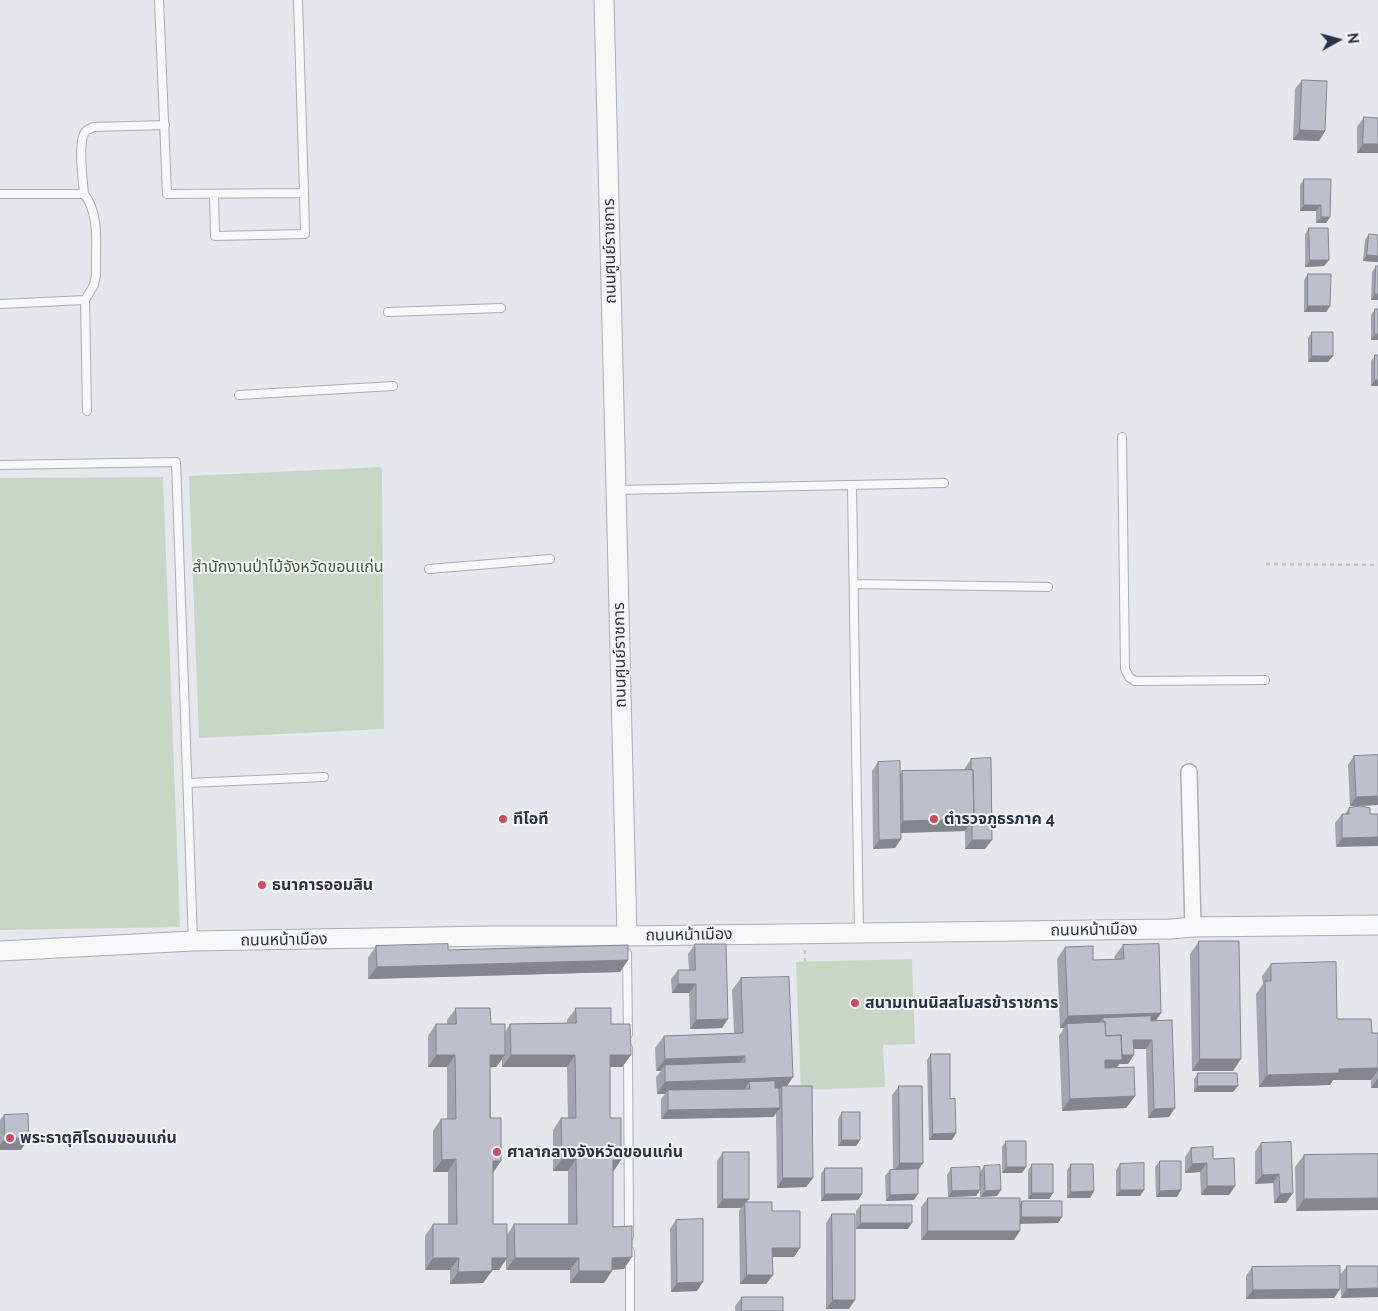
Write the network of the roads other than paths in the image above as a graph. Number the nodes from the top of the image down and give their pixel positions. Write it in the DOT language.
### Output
graph roads {
  1 [pos="159,0"];
  2 [pos="298,0"];
  3 [pos="604,0"];
  4 [pos="165,126"];
  5 [pos="304,193"];
  6 [pos="0,194"];
  7 [pos="84,194"];
  8 [pos="214,194"];
  9 [pos="85,300"];
  10 [pos="0,304"];
  11 [pos="501,308"];
  12 [pos="388,312"];
  13 [pos="393,386"];
  14 [pos="239,395"];
  15 [pos="87,410"];
  16 [pos="1122,437"];
  17 [pos="0,465"];
  18 [pos="944,483"];
  19 [pos="852,485"];
  20 [pos="616,490"];
  21 [pos="550,559"];
  22 [pos="429,569"];
  23 [pos="854,584"];
  24 [pos="1048,587"];
  25 [pos="1265,680"];
  26 [pos="1189,772"];
  27 [pos="324,777"];
  28 [pos="188,783"];
  29 [pos="1378,925"];
  30 [pos="1193,927"];
  31 [pos="859,933"];
  32 [pos="627,936"];
  33 [pos="193,941"];
  34 [pos="0,951"];
  35 [pos="630,1311"];
  1 -- 4 [label="lane"];
  2 -- 5 [label="lane"];
  3 -- 20 [label="street, ถนนศูนย์ราชการ"];
  4 -- 7 [label="lane"];
  4 -- 8 [label="lane"];
  5 -- 8 [label="lane"];
  5 -- 8 [label="lane"];
  6 -- 7 [label="lane"];
  7 -- 9 [label="lane"];
  9 -- 10 [label="lane"];
  9 -- 15 [label="lane"];
  11 -- 12 [label="lane"];
  13 -- 14 [label="lane"];
  16 -- 25 [label="lane"];
  17 -- 28 [label="lane"];
  18 -- 19 [label="lane"];
  19 -- 20 [label="lane"];
  19 -- 23 [label="lane"];
  20 -- 32 [label="street, ถนนศูนย์ราชการ"];
  21 -- 22 [label="lane"];
  23 -- 24 [label="lane"];
  23 -- 31 [label="lane"];
  26 -- 30 [label="street"];
  27 -- 28 [label="lane"];
  28 -- 33 [label="lane"];
  29 -- 30 [label="street, ถนนหน้าเมือง"];
  30 -- 31 [label="street, ถนนหน้าเมือง"];
  31 -- 32 [label="street, ถนนหน้าเมือง"];
  32 -- 33 [label="street, ถนนหน้าเมือง"];
  32 -- 35 [label="lane, ถนนศูนย์ราชการ"];
  33 -- 34 [label="street, ถนนหน้าเมือง"];
}
